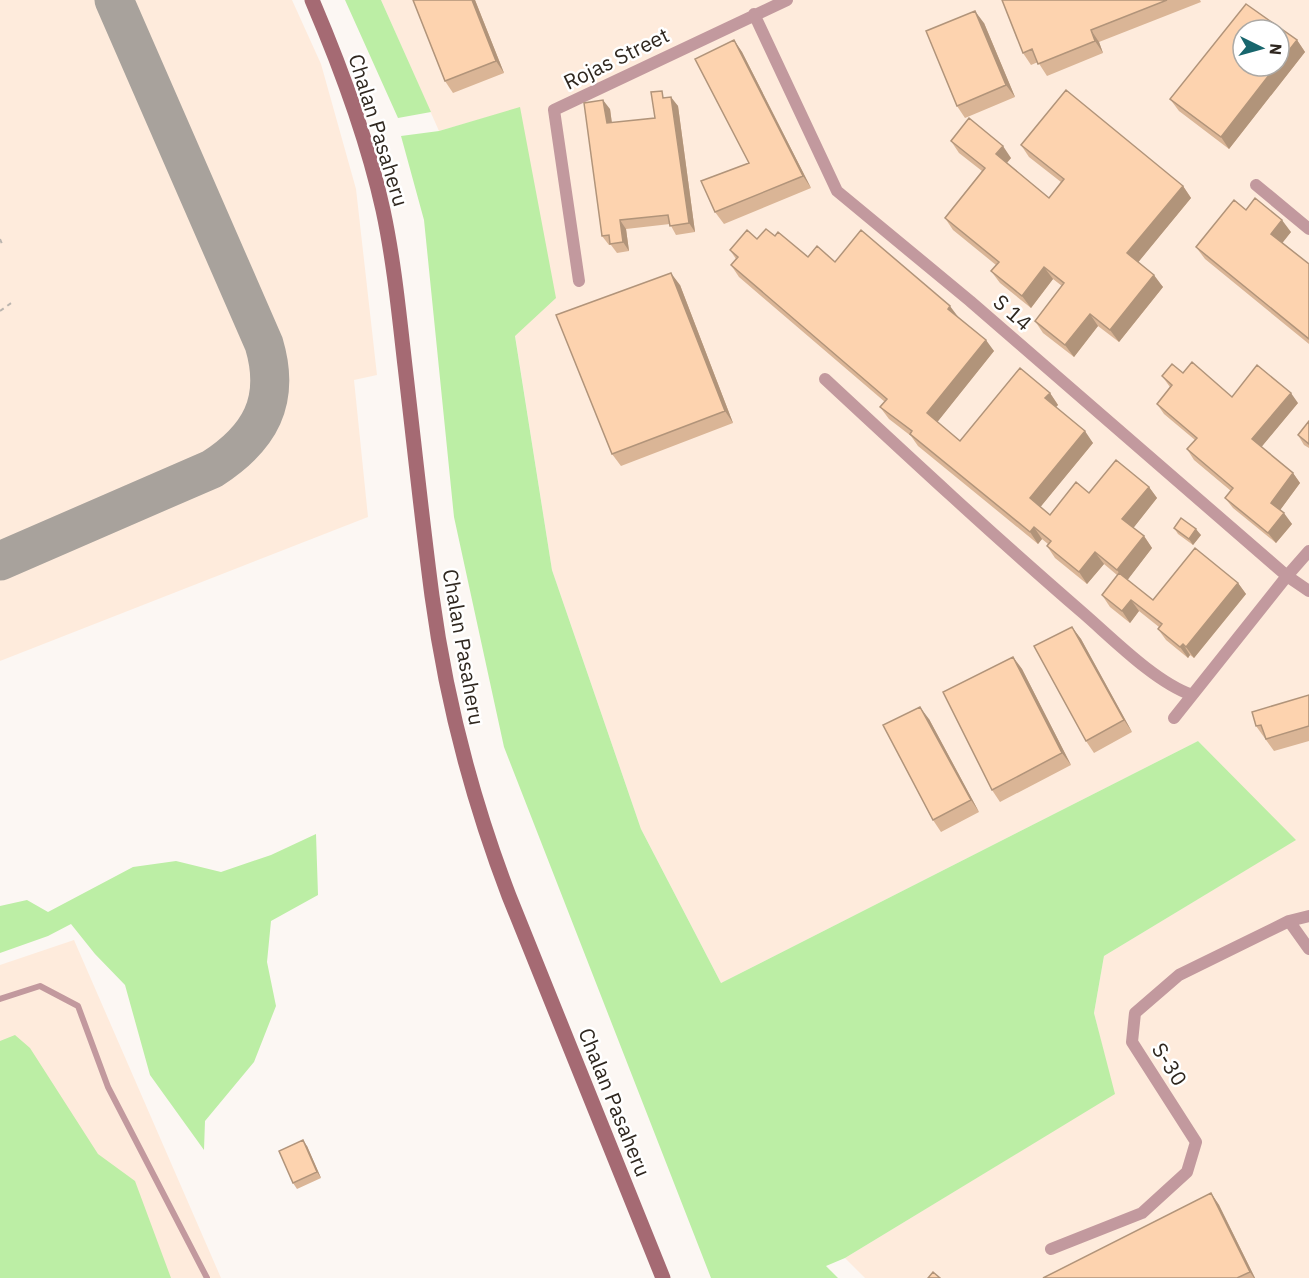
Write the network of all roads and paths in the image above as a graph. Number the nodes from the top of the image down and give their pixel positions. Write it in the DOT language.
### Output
graph roads {
  1 [pos="312,0"];
  2 [pos="787,0"];
  3 [pos="754,14"];
  4 [pos="1256,185"];
  5 [pos="1309,229"];
  6 [pos="0,238"];
  7 [pos="0,245"];
  8 [pos="579,281"];
  9 [pos="14,301"];
  10 [pos="0,311"];
  11 [pos="825,379"];
  12 [pos="1309,551"];
  13 [pos="1287,576"];
  14 [pos="1309,591"];
  15 [pos="1192,695"];
  16 [pos="1174,718"];
  17 [pos="1309,916"];
  18 [pos="1289,921"];
  19 [pos="1309,948"];
  20 [pos="0,999"];
  21 [pos="1051,1249"];
  22 [pos="207,1278"];
  23 [pos="663,1278"];
  1 -- 23 [label="main road, Chalan Pasaheru"];
  2 -- 3 [label="street, Rojas Street"];
  3 -- 8 [label="street, Rojas Street"];
  3 -- 13 [label="street, S 14"];
  4 -- 5 [label="street"];
  6 -- 7 [label="path"];
  9 -- 10 [label="path"];
  11 -- 15 [label="street"];
  12 -- 13 [label="street"];
  13 -- 14 [label="street, S 14"];
  13 -- 15 [label="street"];
  15 -- 16 [label="street"];
  17 -- 18 [label="street, S-30"];
  18 -- 19 [label="street"];
  18 -- 21 [label="street, S-30"];
  20 -- 22 [label="lane"];
}
